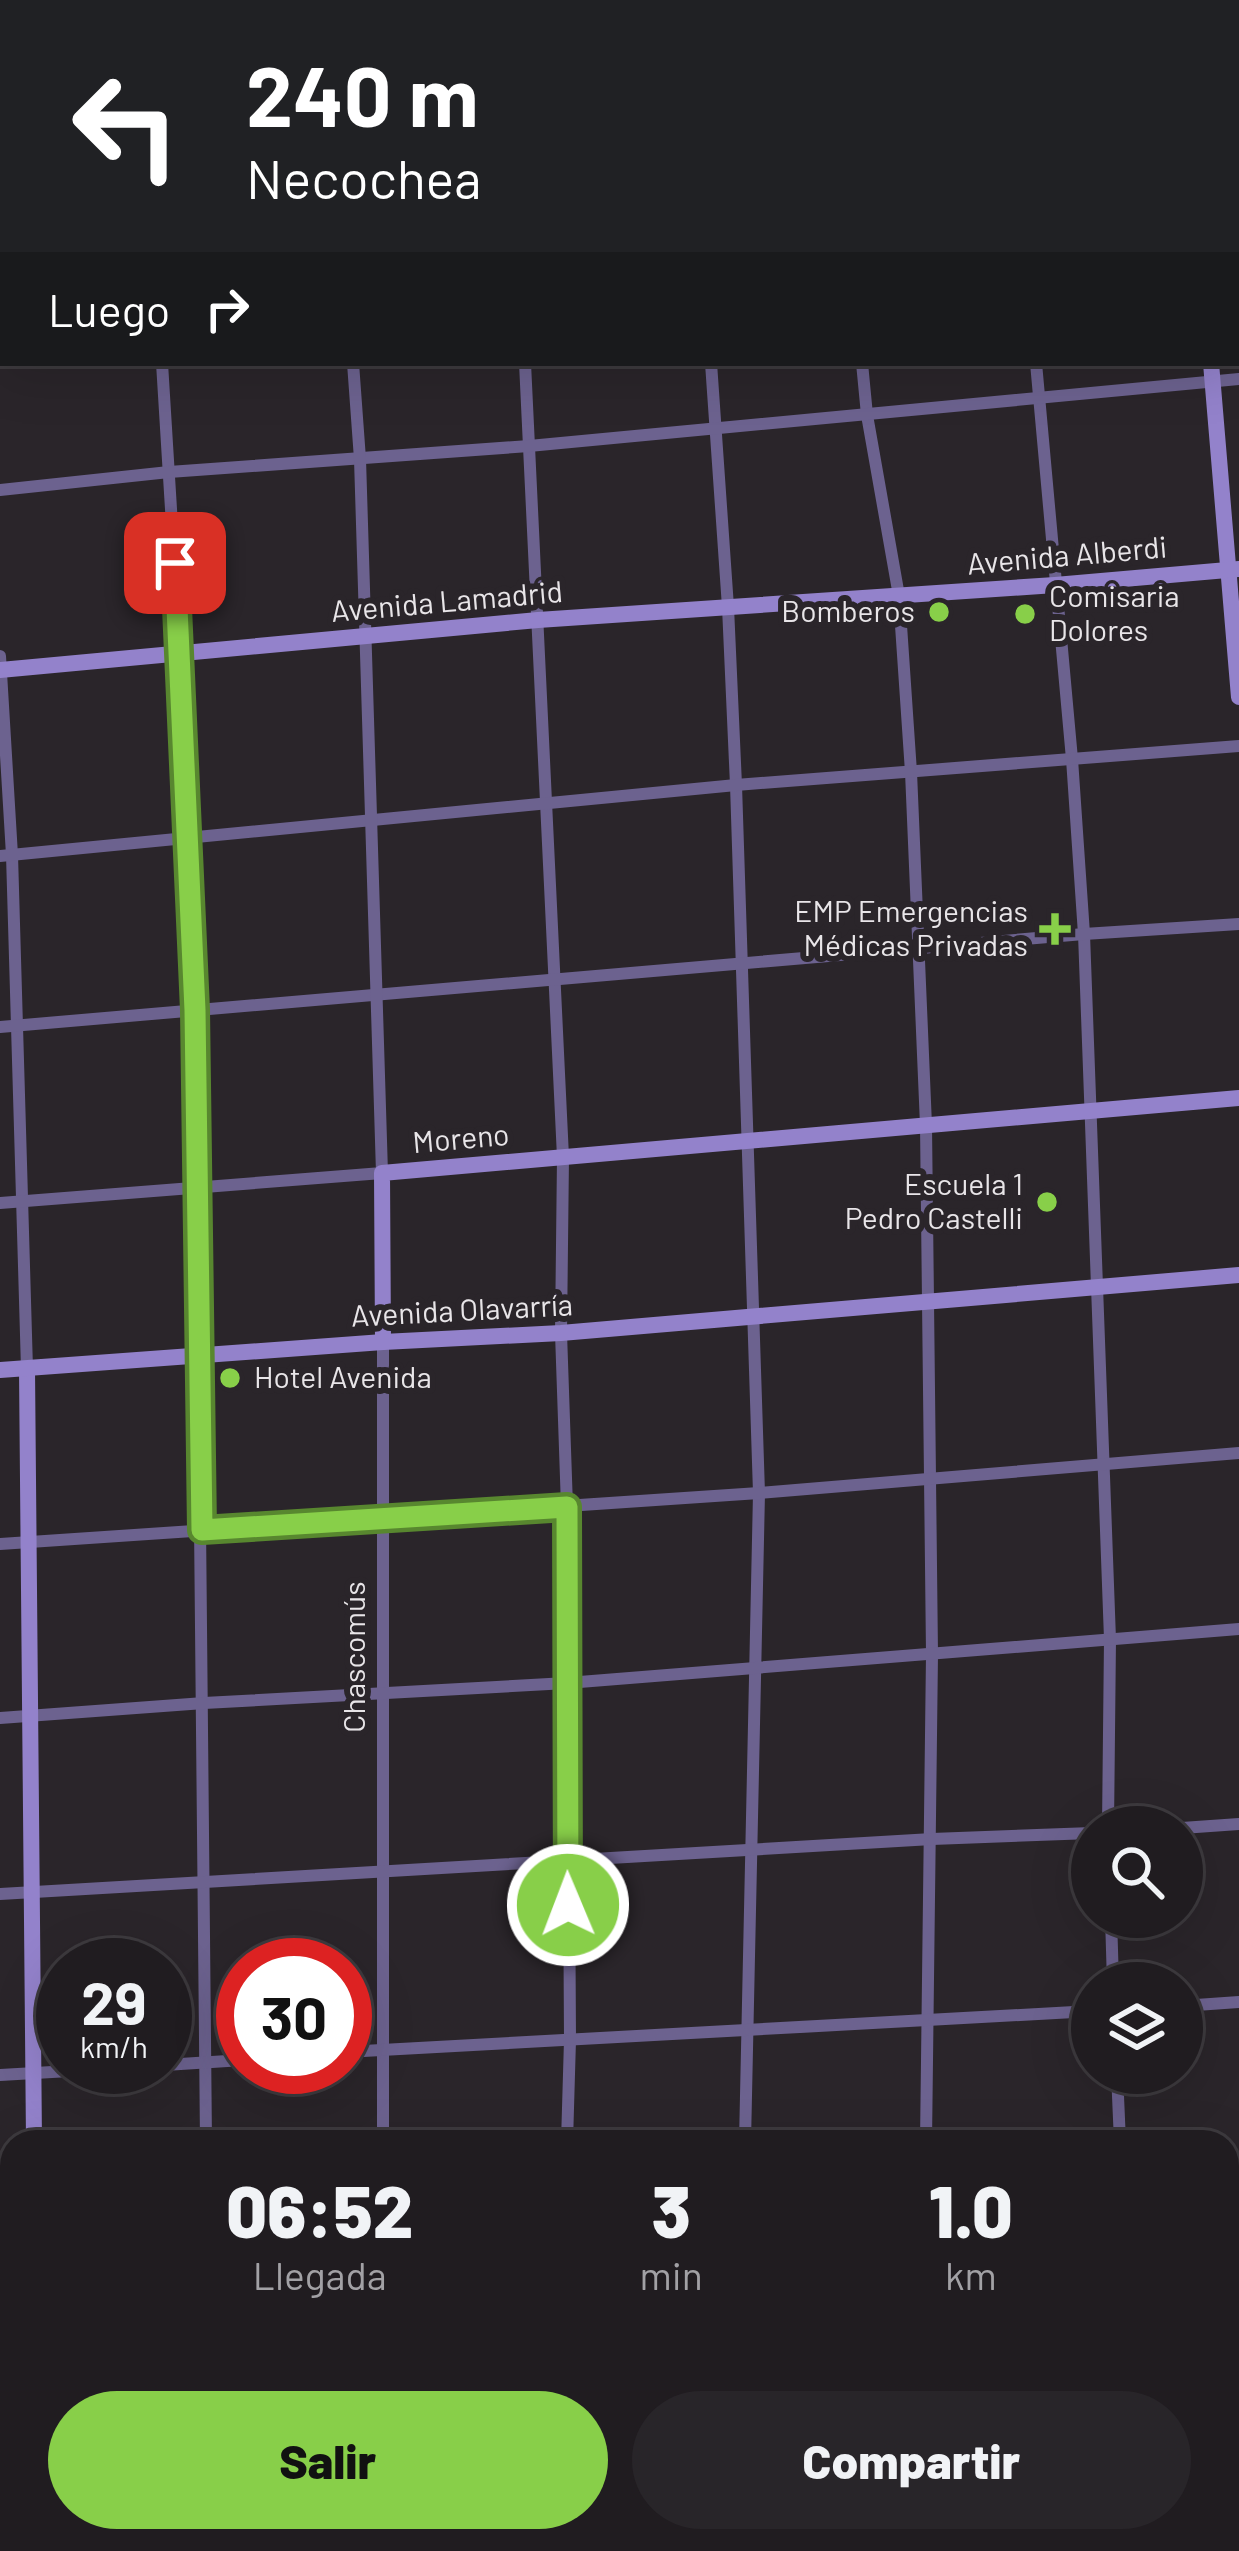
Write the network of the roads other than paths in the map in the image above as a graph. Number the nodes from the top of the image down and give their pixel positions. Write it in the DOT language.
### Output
graph roads {
  1 [pos="162,366"];
  2 [pos="353,366"];
  3 [pos="525,366"];
  4 [pos="710,366"];
  5 [pos="862,366"];
  6 [pos="1036,366"];
  7 [pos="1212,372"];
  8 [pos="1239,380"];
  9 [pos="1039,398"];
  10 [pos="867,415"];
  11 [pos="715,429"];
  12 [pos="529,446"];
  13 [pos="360,459"];
  14 [pos="169,472"];
  15 [pos="0,490"];
  16 [pos="1234,570"];
  17 [pos="1055,585"];
  18 [pos="899,596"];
  19 [pos="728,607"];
  20 [pos="538,620"];
  21 [pos="364,636"];
  22 [pos="181,655"];
  23 [pos="0,656"];
  24 [pos="0,670"];
  25 [pos="1239,697"];
  26 [pos="1239,746"];
  27 [pos="1072,759"];
  28 [pos="911,772"];
  29 [pos="736,784"];
  30 [pos="546,805"];
  31 [pos="372,818"];
  32 [pos="188,838"];
  33 [pos="6,855"];
  34 [pos="1239,924"];
  35 [pos="1084,934"];
  36 [pos="919,948"];
  37 [pos="742,964"];
  38 [pos="554,978"];
  39 [pos="378,994"];
  40 [pos="195,1010"];
  41 [pos="16,1026"];
  42 [pos="0,1027"];
  43 [pos="1239,1098"];
  44 [pos="1090,1109"];
  45 [pos="926,1125"];
  46 [pos="747,1140"];
  47 [pos="563,1157"];
  48 [pos="382,1173"];
  49 [pos="197,1188"];
  50 [pos="21,1200"];
  51 [pos="0,1203"];
  52 [pos="1239,1275"];
  53 [pos="1096,1287"];
  54 [pos="927,1301"];
  55 [pos="754,1316"];
  56 [pos="561,1333"];
  57 [pos="383,1342"];
  58 [pos="200,1357"];
  59 [pos="27,1369"];
  60 [pos="0,1370"];
  61 [pos="1239,1453"];
  62 [pos="1104,1464"];
  63 [pos="930,1478"];
  64 [pos="759,1493"];
  65 [pos="567,1507"];
  66 [pos="382,1520"];
  67 [pos="202,1530"];
  68 [pos="29,1541"];
  69 [pos="0,1544"];
  70 [pos="1239,1629"];
  71 [pos="1109,1639"];
  72 [pos="932,1654"];
  73 [pos="757,1670"];
  74 [pos="567,1683"];
  75 [pos="382,1694"];
  76 [pos="204,1703"];
  77 [pos="29,1716"];
  78 [pos="0,1718"];
  79 [pos="1108,1806"];
  80 [pos="1239,1824"];
  81 [pos="1203,1827"];
  82 [pos="1071,1834"];
  83 [pos="932,1839"];
  84 [pos="752,1850"];
  85 [pos="567,1860"];
  86 [pos="383,1873"];
  87 [pos="205,1883"];
  88 [pos="32,1892"];
  89 [pos="0,1894"];
  90 [pos="1239,2002"];
  91 [pos="1203,2005"];
  92 [pos="1071,2012"];
  93 [pos="929,2018"];
  94 [pos="748,2028"];
  95 [pos="569,2040"];
  96 [pos="383,2049"];
  97 [pos="372,2050"];
  98 [pos="216,2062"];
  99 [pos="206,2063"];
  100 [pos="192,2064"];
  101 [pos="34,2074"];
  102 [pos="0,2075"];
  103 [pos="1118,2094"];
  104 [pos="34,2130"];
  105 [pos="206,2130"];
  106 [pos="383,2130"];
  107 [pos="567,2130"];
  108 [pos="746,2130"];
  109 [pos="926,2130"];
  110 [pos="1119,2130"];
  1 -- 14 [label="street"];
  2 -- 13 [label="street"];
  3 -- 12 [label="street"];
  4 -- 11 [label="street"];
  5 -- 10 [label="street"];
  6 -- 9 [label="street"];
  7 -- 8 [label="street"];
  7 -- 9 [label="street"];
  7 -- 16 [label="main road"];
  9 -- 10 [label="street"];
  9 -- 17 [label="street"];
  10 -- 11 [label="street"];
  10 -- 18 [label="street"];
  11 -- 12 [label="street"];
  11 -- 19 [label="street"];
  12 -- 13 [label="street"];
  12 -- 20 [label="street"];
  13 -- 14 [label="street"];
  13 -- 21 [label="street"];
  14 -- 15 [label="street"];
  14 -- 22 [label="street"];
  16 -- 17 [label="main road, Avenida Alberdi"];
  16 -- 25 [label="main road"];
  17 -- 18 [label="main road, Avenida Alberdi"];
  17 -- 27 [label="street"];
  18 -- 19 [label="main road, Avenida Lamadrid"];
  18 -- 28 [label="street"];
  19 -- 20 [label="main road, Avenida Lamadrid"];
  19 -- 29 [label="street"];
  20 -- 21 [label="main road, Avenida Lamadrid"];
  20 -- 30 [label="street"];
  21 -- 22 [label="main road, Avenida Lamadrid"];
  21 -- 31 [label="street"];
  22 -- 24 [label="main road, Avenida Lamadrid"];
  22 -- 32 [label="street"];
  23 -- 24 [label="street"];
  24 -- 33 [label="street"];
  26 -- 27 [label="street"];
  27 -- 28 [label="street"];
  27 -- 35 [label="street"];
  28 -- 29 [label="street"];
  28 -- 36 [label="street"];
  29 -- 30 [label="street"];
  29 -- 37 [label="street"];
  30 -- 31 [label="street"];
  30 -- 38 [label="street"];
  31 -- 32 [label="street"];
  31 -- 39 [label="street"];
  32 -- 33 [label="street"];
  32 -- 40 [label="street"];
  33 -- 41 [label="street"];
  34 -- 35 [label="street"];
  35 -- 36 [label="street"];
  35 -- 44 [label="street"];
  36 -- 37 [label="street"];
  36 -- 45 [label="street"];
  37 -- 38 [label="street"];
  37 -- 46 [label="street"];
  38 -- 39 [label="street"];
  38 -- 47 [label="street"];
  39 -- 40 [label="street"];
  39 -- 48 [label="street"];
  40 -- 41 [label="street"];
  40 -- 49 [label="street"];
  41 -- 42 [label="street"];
  41 -- 50 [label="street"];
  43 -- 44 [label="main road, Moreno"];
  44 -- 45 [label="main road, Moreno"];
  44 -- 53 [label="street"];
  45 -- 46 [label="main road, Moreno"];
  45 -- 54 [label="street"];
  46 -- 47 [label="main road, Moreno"];
  46 -- 55 [label="street"];
  47 -- 48 [label="main road, Moreno"];
  47 -- 56 [label="street"];
  48 -- 49 [label="street, Moreno"];
  48 -- 57 [label="main road, Chascomús"];
  49 -- 50 [label="street, Moreno"];
  49 -- 58 [label="street"];
  50 -- 51 [label="street, Moreno"];
  50 -- 59 [label="street"];
  52 -- 53 [label="main road, Avenida Olavarría"];
  53 -- 54 [label="main road, Avenida Olavarría"];
  53 -- 62 [label="street"];
  54 -- 55 [label="main road, Avenida Olavarría"];
  54 -- 63 [label="street"];
  55 -- 56 [label="main road, Avenida Olavarría"];
  55 -- 64 [label="street"];
  56 -- 57 [label="main road, Avenida Olavarría"];
  56 -- 65 [label="street"];
  57 -- 58 [label="main road, Avenida Olavarría"];
  57 -- 66 [label="street, Chascomús"];
  58 -- 59 [label="main road, Avenida Olavarría"];
  58 -- 67 [label="street"];
  59 -- 60 [label="main road, Avenida Olavarría"];
  59 -- 68 [label="main road"];
  61 -- 62 [label="street"];
  62 -- 63 [label="street"];
  62 -- 71 [label="street"];
  63 -- 64 [label="street"];
  63 -- 72 [label="street"];
  64 -- 65 [label="street"];
  64 -- 73 [label="street"];
  65 -- 66 [label="street"];
  65 -- 74 [label="street"];
  66 -- 67 [label="street"];
  66 -- 75 [label="street, Chascomús"];
  67 -- 68 [label="street"];
  67 -- 76 [label="street"];
  68 -- 69 [label="street"];
  68 -- 77 [label="main road"];
  70 -- 71 [label="street"];
  71 -- 72 [label="street"];
  71 -- 79 [label="street"];
  72 -- 73 [label="street"];
  72 -- 83 [label="street"];
  73 -- 74 [label="street"];
  73 -- 84 [label="street"];
  74 -- 75 [label="street"];
  74 -- 85 [label="street"];
  75 -- 76 [label="street"];
  75 -- 86 [label="street, Chascomús"];
  76 -- 77 [label="street"];
  76 -- 87 [label="street"];
  77 -- 78 [label="street"];
  77 -- 88 [label="main road"];
  80 -- 81 [label="street"];
  82 -- 83 [label="street"];
  83 -- 84 [label="street"];
  83 -- 93 [label="street"];
  84 -- 85 [label="street"];
  84 -- 94 [label="street"];
  85 -- 86 [label="street"];
  85 -- 95 [label="street"];
  86 -- 87 [label="street"];
  86 -- 96 [label="street, Chascomús"];
  87 -- 88 [label="street"];
  87 -- 99 [label="street"];
  88 -- 89 [label="street"];
  88 -- 101 [label="main road"];
  90 -- 91 [label="street"];
  92 -- 93 [label="street"];
  93 -- 94 [label="street"];
  93 -- 109 [label="street"];
  94 -- 95 [label="street"];
  94 -- 108 [label="street"];
  95 -- 96 [label="street"];
  95 -- 107 [label="street"];
  96 -- 97 [label="street"];
  96 -- 106 [label="street, Chascomús"];
  98 -- 99 [label="street"];
  99 -- 100 [label="street"];
  99 -- 105 [label="street"];
  101 -- 102 [label="street"];
  101 -- 104 [label="main road"];
  103 -- 110 [label="street"];
}
